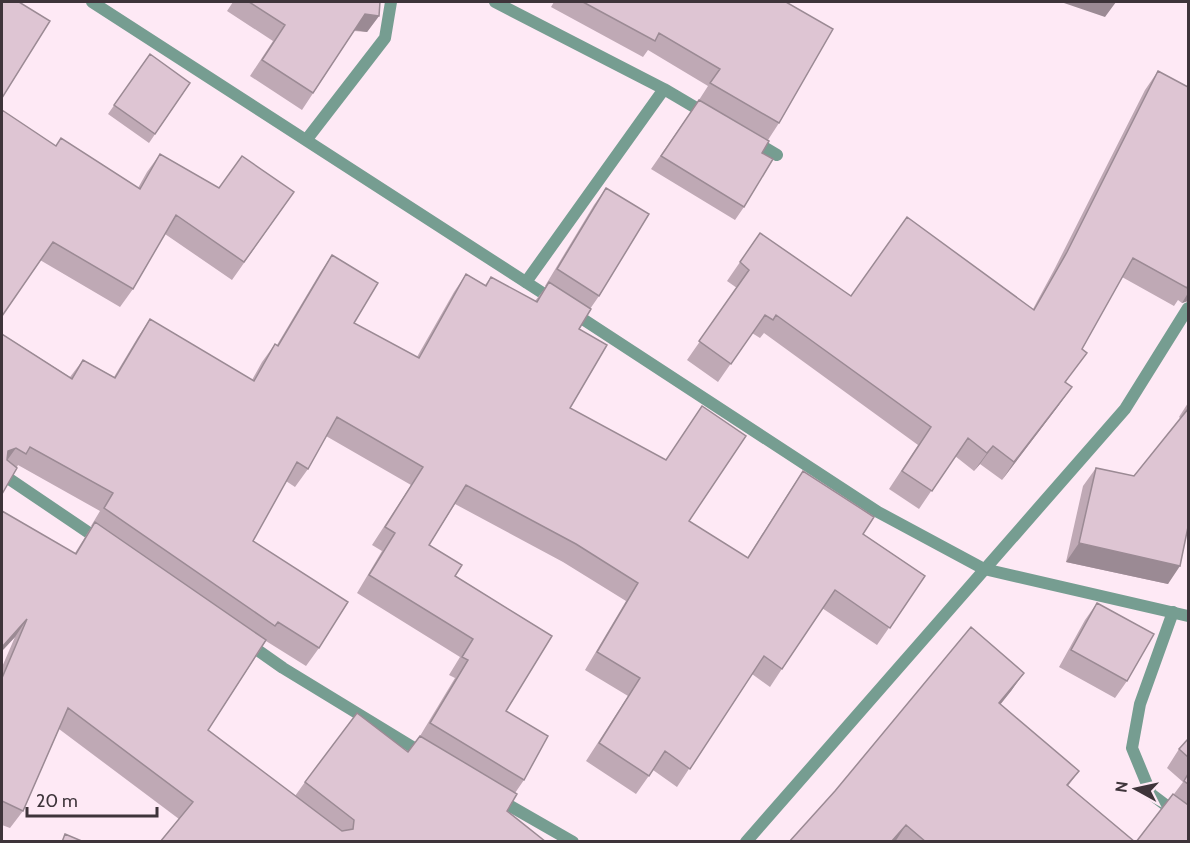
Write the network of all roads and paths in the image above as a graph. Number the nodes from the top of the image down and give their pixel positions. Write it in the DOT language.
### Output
graph roads {
  1 [pos="92,2"];
  2 [pos="391,2"];
  3 [pos="495,2"];
  4 [pos="664,89"];
  5 [pos="715,119"];
  6 [pos="736,131"];
  7 [pos="307,139"];
  8 [pos="777,155"];
  9 [pos="526,282"];
  10 [pos="1188,308"];
  11 [pos="2,474"];
  12 [pos="111,548"];
  13 [pos="984,569"];
  14 [pos="1173,612"];
  15 [pos="1188,616"];
  16 [pos="236,635"];
  17 [pos="431,759"];
  18 [pos="490,795"];
  19 [pos="1188,822"];
  20 [pos="573,842"];
  21 [pos="746,842"];
  1 -- 7 [label="street"];
  2 -- 7 [label="street"];
  3 -- 4 [label="street"];
  4 -- 5 [label="street"];
  4 -- 9 [label="street"];
  6 -- 8 [label="street"];
  7 -- 9 [label="street"];
  9 -- 13 [label="street"];
  10 -- 13 [label="street"];
  11 -- 12 [label="street"];
  13 -- 14 [label="street"];
  13 -- 21 [label="street"];
  14 -- 15 [label="street"];
  14 -- 19 [label="street"];
  16 -- 17 [label="street"];
  18 -- 20 [label="street"];
}
